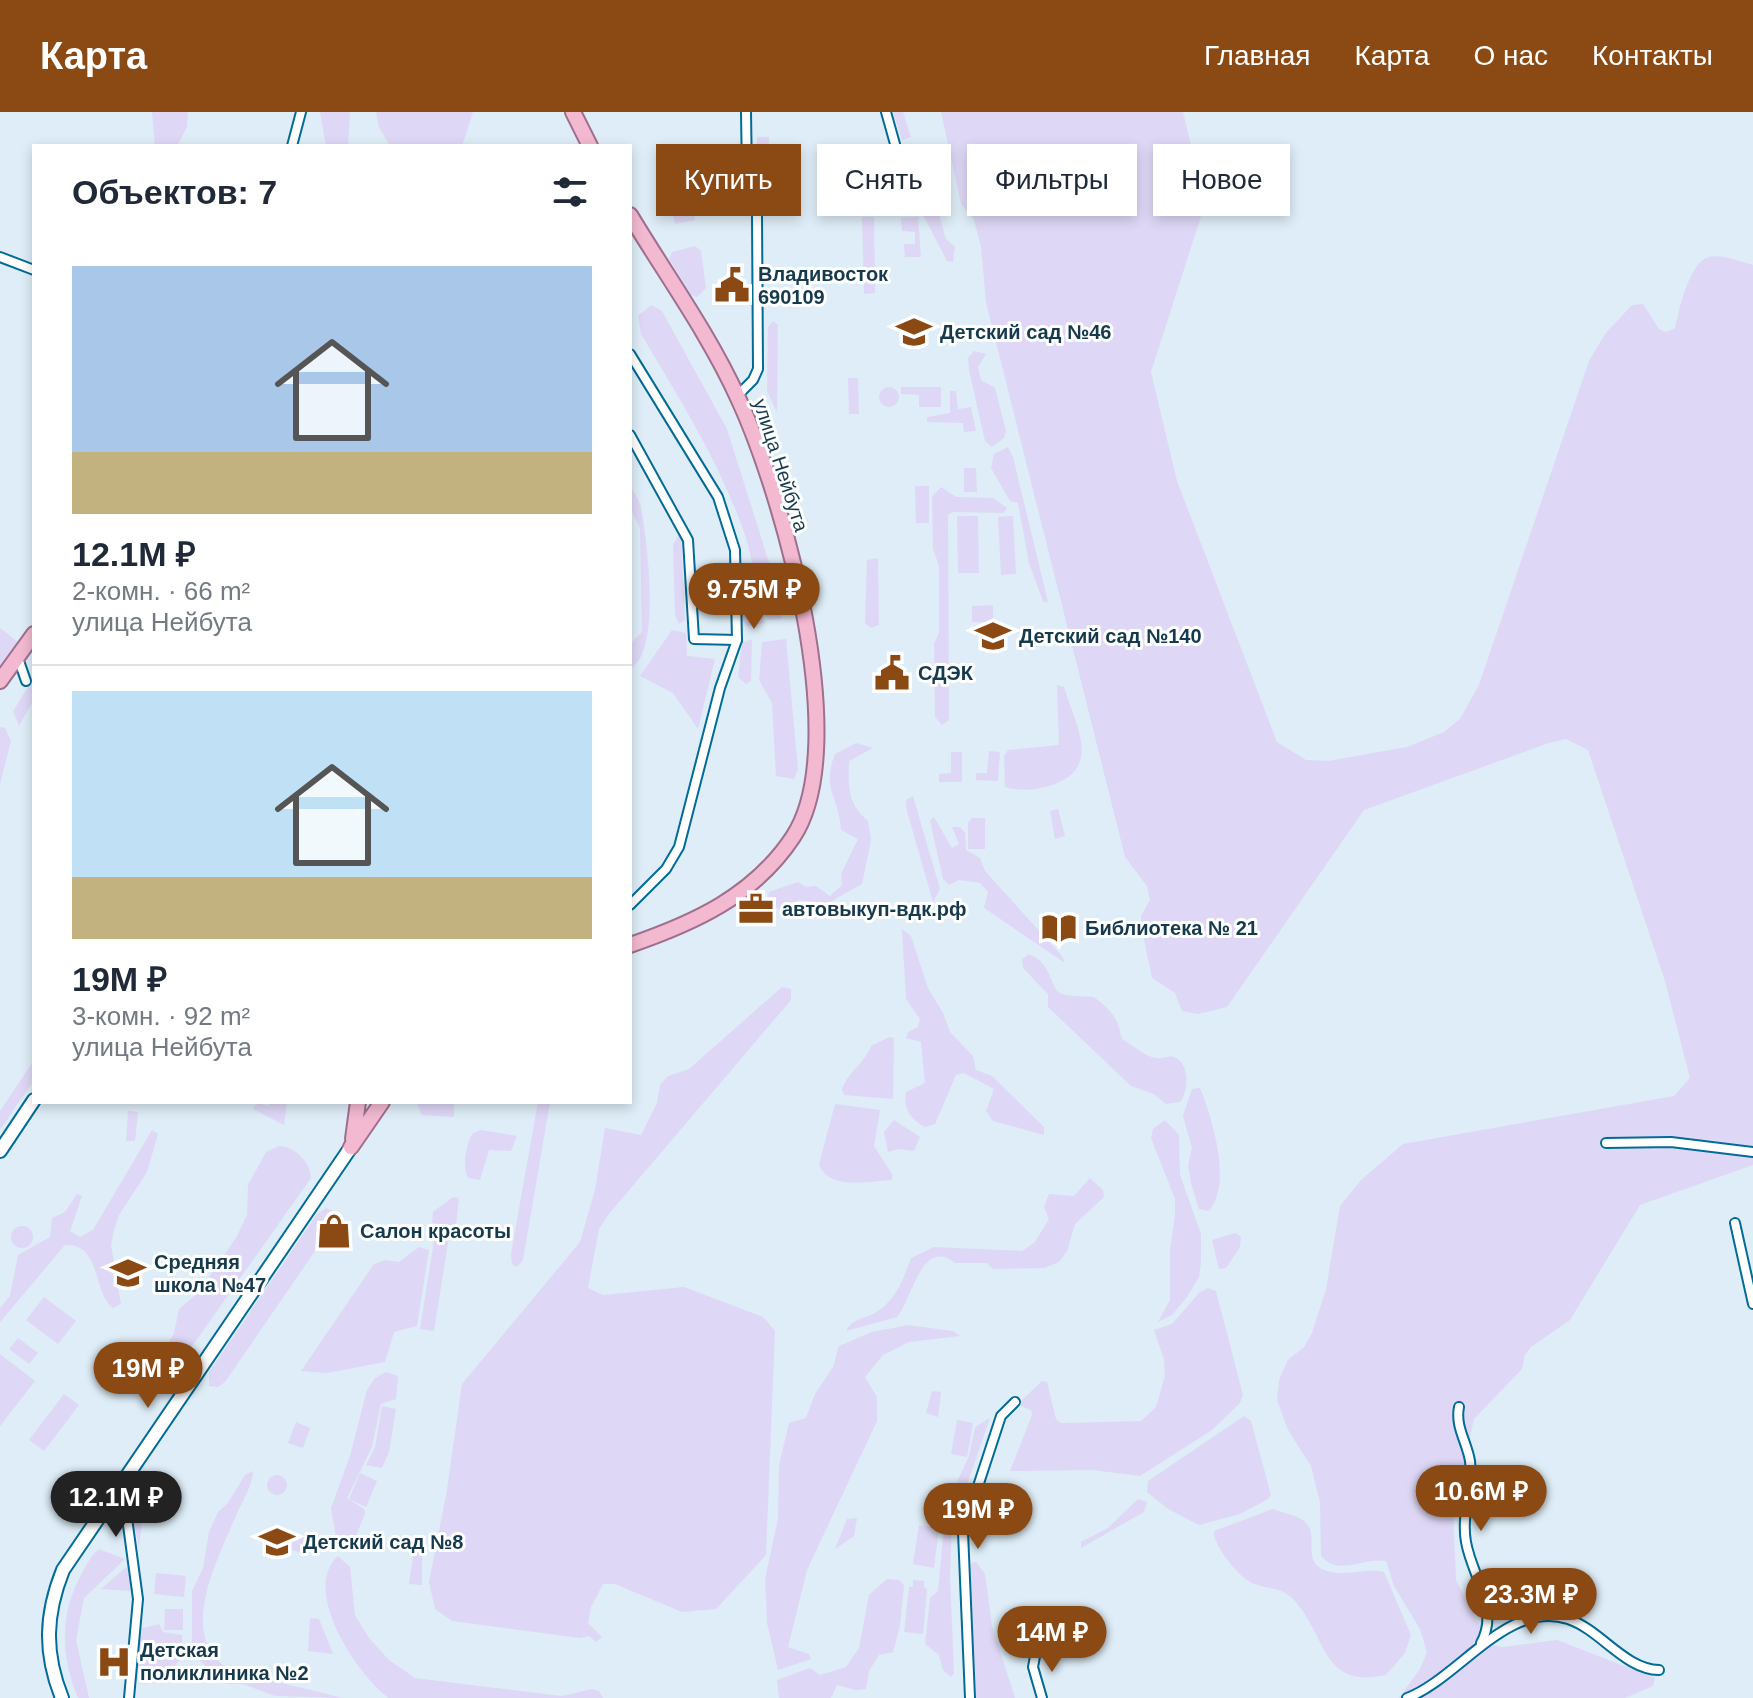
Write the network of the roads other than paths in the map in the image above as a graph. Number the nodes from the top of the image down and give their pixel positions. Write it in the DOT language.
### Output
graph roads {
  1 [pos="301,112"];
  2 [pos="573,112"];
  3 [pos="746,112"];
  4 [pos="886,112"];
  5 [pos="293,144"];
  6 [pos="589,144"];
  7 [pos="895,144"];
  8 [pos="632,218"];
  9 [pos="0,257"];
  10 [pos="32,269"];
  11 [pos="632,357"];
  12 [pos="737,396"];
  13 [pos="632,439"];
  14 [pos="32,637"];
  15 [pos="737,640"];
  16 [pos="18,657"];
  17 [pos="0,681"];
  18 [pos="26,681"];
  19 [pos="632,903"];
  20 [pos="632,944"];
  21 [pos="32,1103"];
  22 [pos="358,1104"];
  23 [pos="381,1104"];
  24 [pos="1606,1143"];
  25 [pos="351,1147"];
  26 [pos="0,1151"];
  27 [pos="1753,1152"];
  28 [pos="1735,1223"];
  29 [pos="1753,1304"];
  30 [pos="1015,1402"];
  31 [pos="1459,1407"];
  32 [pos="122,1480"];
  33 [pos="1480,1644"];
  34 [pos="1036,1651"];
  35 [pos="1659,1670"];
  36 [pos="62,1698"];
  37 [pos="129,1698"];
  38 [pos="970,1698"];
  39 [pos="1042,1698"];
  40 [pos="1407,1698"];
  1 -- 5 [label="street"];
  2 -- 6 [label="main road"];
  3 -- 12 [label="street"];
  4 -- 7 [label="street"];
  8 -- 12 [label="main road, улица Нейбута"];
  9 -- 10 [label="street"];
  11 -- 15 [label="street"];
  12 -- 20 [label="main road, улица Нейбута"];
  13 -- 15 [label="street"];
  14 -- 16 [label="main road"];
  15 -- 19 [label="street"];
  16 -- 17 [label="main road"];
  16 -- 18 [label="street"];
  21 -- 26 [label="street"];
  22 -- 25 [label="main road"];
  23 -- 25 [label="main road"];
  24 -- 27 [label="street"];
  25 -- 32 [label="street"];
  28 -- 29 [label="street"];
  30 -- 38 [label="street"];
  31 -- 33 [label="street"];
  32 -- 36 [label="street"];
  32 -- 37 [label="street"];
  33 -- 35 [label="street"];
  33 -- 40 [label="street"];
  34 -- 39 [label="street"];
}
